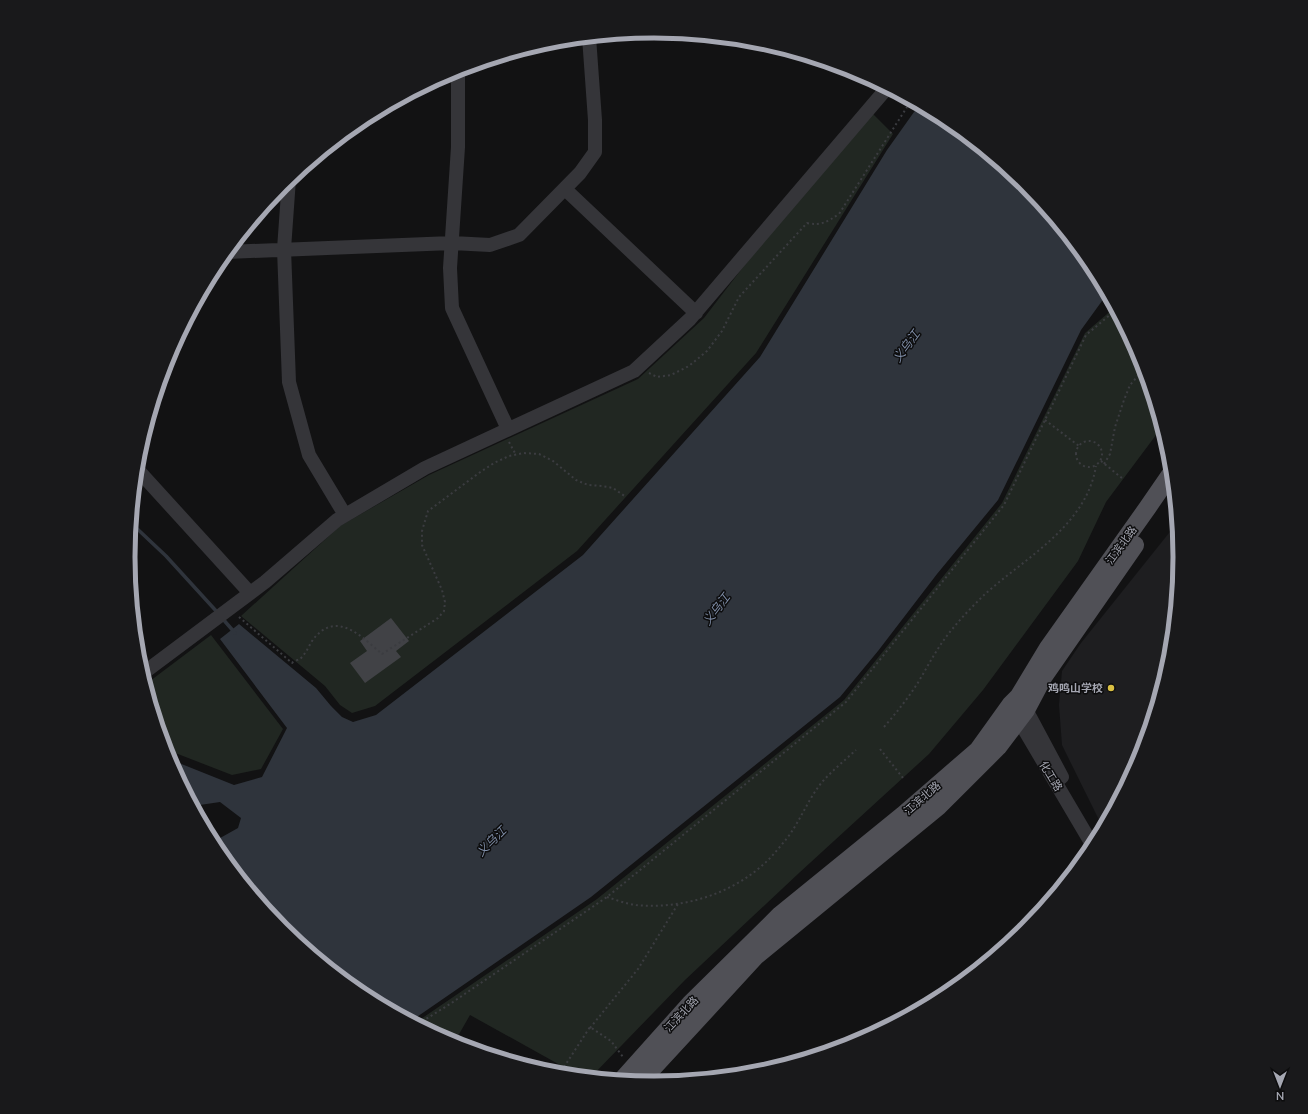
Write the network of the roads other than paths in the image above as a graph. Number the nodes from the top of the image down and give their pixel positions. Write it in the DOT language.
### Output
graph roads {
  1 [pos="589,42"];
  2 [pos="458,77"];
  3 [pos="884,92"];
  4 [pos="288,189"];
  5 [pos="565,189"];
  6 [pos="452,243"];
  7 [pos="284,249"];
  8 [pos="234,252"];
  9 [pos="696,313"];
  10 [pos="508,429"];
  11 [pos="142,474"];
  12 [pos="1167,479"];
  13 [pos="1170,497"];
  14 [pos="345,515"];
  15 [pos="250,593"];
  16 [pos="148,670"];
  17 [pos="1018,708"];
  18 [pos="1094,832"];
  19 [pos="1089,839"];
  20 [pos="633,1075"];
  1 -- 5 [label="street"];
  2 -- 6 [label="street"];
  3 -- 9 [label="street"];
  4 -- 7 [label="street"];
  5 -- 6 [label="street"];
  5 -- 9 [label="street"];
  6 -- 7 [label="street"];
  6 -- 10 [label="street"];
  7 -- 8 [label="street"];
  7 -- 14 [label="street"];
  9 -- 10 [label="street"];
  10 -- 14 [label="street"];
  11 -- 15 [label="street"];
  12 -- 17 [label="main road, 江滨北路"];
  13 -- 17 [label="main road, 江滨北路"];
  14 -- 15 [label="street"];
  15 -- 16 [label="street"];
  17 -- 18 [label="street, 化工路"];
  17 -- 19 [label="street, 化工路"];
  17 -- 20 [label="main road, 江滨北路"];
}
